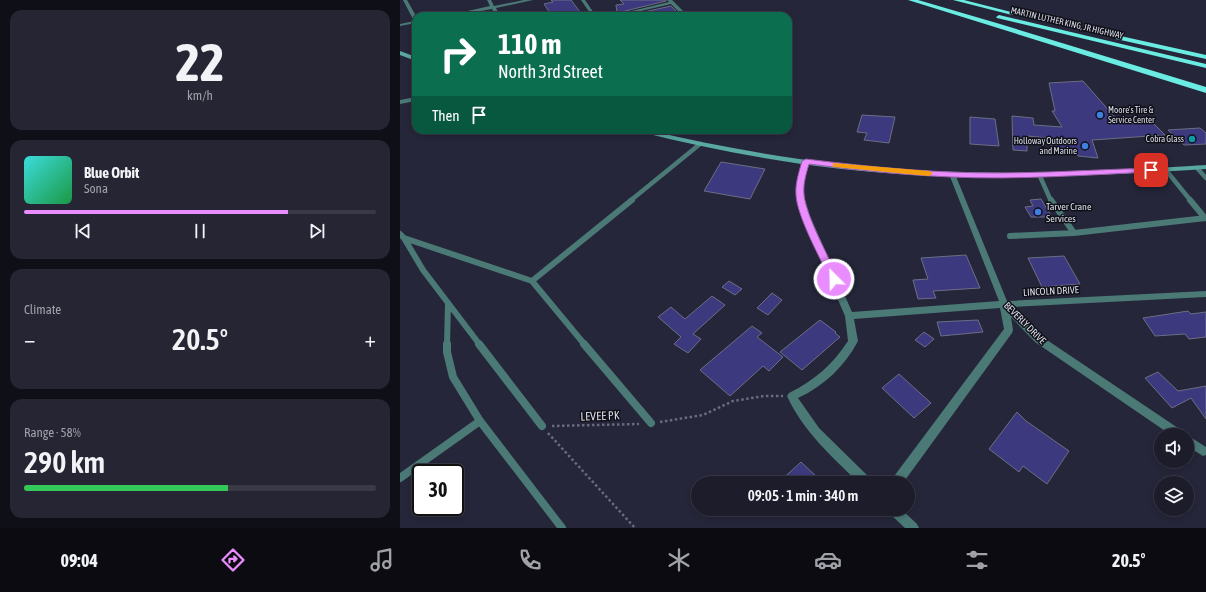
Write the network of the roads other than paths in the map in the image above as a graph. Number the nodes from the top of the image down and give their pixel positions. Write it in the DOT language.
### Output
graph roads {
  1 [pos="405,0"];
  2 [pos="489,0"];
  3 [pos="531,0"];
  4 [pos="583,0"];
  5 [pos="911,0"];
  6 [pos="923,0"];
  7 [pos="956,0"];
  8 [pos="670,2"];
  9 [pos="493,7"];
  10 [pos="467,12"];
  11 [pos="496,12"];
  12 [pos="591,12"];
  13 [pos="629,12"];
  14 [pos="681,12"];
  15 [pos="412,13"];
  16 [pos="412,22"];
  17 [pos="400,25"];
  18 [pos="400,53"];
  19 [pos="1206,56"];
  20 [pos="412,58"];
  21 [pos="1206,66"];
  22 [pos="1206,90"];
  23 [pos="412,99"];
  24 [pos="400,102"];
  25 [pos="656,134"];
  26 [pos="700,144"];
  27 [pos="806,161"];
  28 [pos="1206,167"];
  29 [pos="1197,168"];
  30 [pos="1165,169"];
  31 [pos="952,174"];
  32 [pos="1039,174"];
  33 [pos="1206,178"];
  34 [pos="1205,218"];
  35 [pos="1074,233"];
  36 [pos="402,236"];
  37 [pos="1010,236"];
  38 [pos="532,281"];
  39 [pos="1206,294"];
  40 [pos="448,303"];
  41 [pos="1004,304"];
  42 [pos="849,316"];
  43 [pos="480,421"];
  44 [pos="651,423"];
  45 [pos="542,426"];
  46 [pos="1170,428"];
  47 [pos="1194,445"];
  48 [pos="1205,453"];
  49 [pos="860,476"];
  50 [pos="901,476"];
  51 [pos="400,478"];
  52 [pos="900,516"];
  53 [pos="562,528"];
  54 [pos="912,528"];
  1 -- 15 [label="street"];
  2 -- 9 [label="street"];
  3 -- 9 [label="street"];
  4 -- 12 [label="street"];
  5 -- 22 [label="highway"];
  6 -- 21 [label="highway, MARTIN LUTHER KING, JR HIGHWAY"];
  7 -- 19 [label="highway, MARTIN LUTHER KING, JR HIGHWAY"];
  8 -- 13 [label="street"];
  8 -- 14 [label="street"];
  9 -- 10 [label="street"];
  9 -- 11 [label="street"];
  16 -- 17 [label="street"];
  18 -- 20 [label="main road"];
  23 -- 24 [label="street"];
  25 -- 26 [label="main road"];
  26 -- 27 [label="main road"];
  26 -- 38 [label="lane"];
  27 -- 31 [label="main road"];
  27 -- 42 [label="street"];
  28 -- 29 [label="main road"];
  29 -- 30 [label="main road"];
  29 -- 33 [label="lane"];
  30 -- 32 [label="main road"];
  30 -- 34 [label="lane"];
  31 -- 32 [label="main road"];
  31 -- 41 [label="street, BEVERLY DRIVE"];
  32 -- 35 [label="lane"];
  34 -- 35 [label="lane"];
  35 -- 37 [label="lane"];
  36 -- 38 [label="lane"];
  36 -- 40 [label="lane"];
  38 -- 44 [label="lane"];
  39 -- 41 [label="street, LINCOLN DRIVE"];
  40 -- 43 [label="lane"];
  40 -- 45 [label="lane"];
  41 -- 42 [label="street, LINCOLN DRIVE"];
  41 -- 46 [label="street, BEVERLY DRIVE"];
  41 -- 50 [label="street"];
  42 -- 49 [label="street"];
  43 -- 51 [label="lane"];
  43 -- 53 [label="lane"];
  47 -- 48 [label="street"];
  52 -- 54 [label="street"];
}
